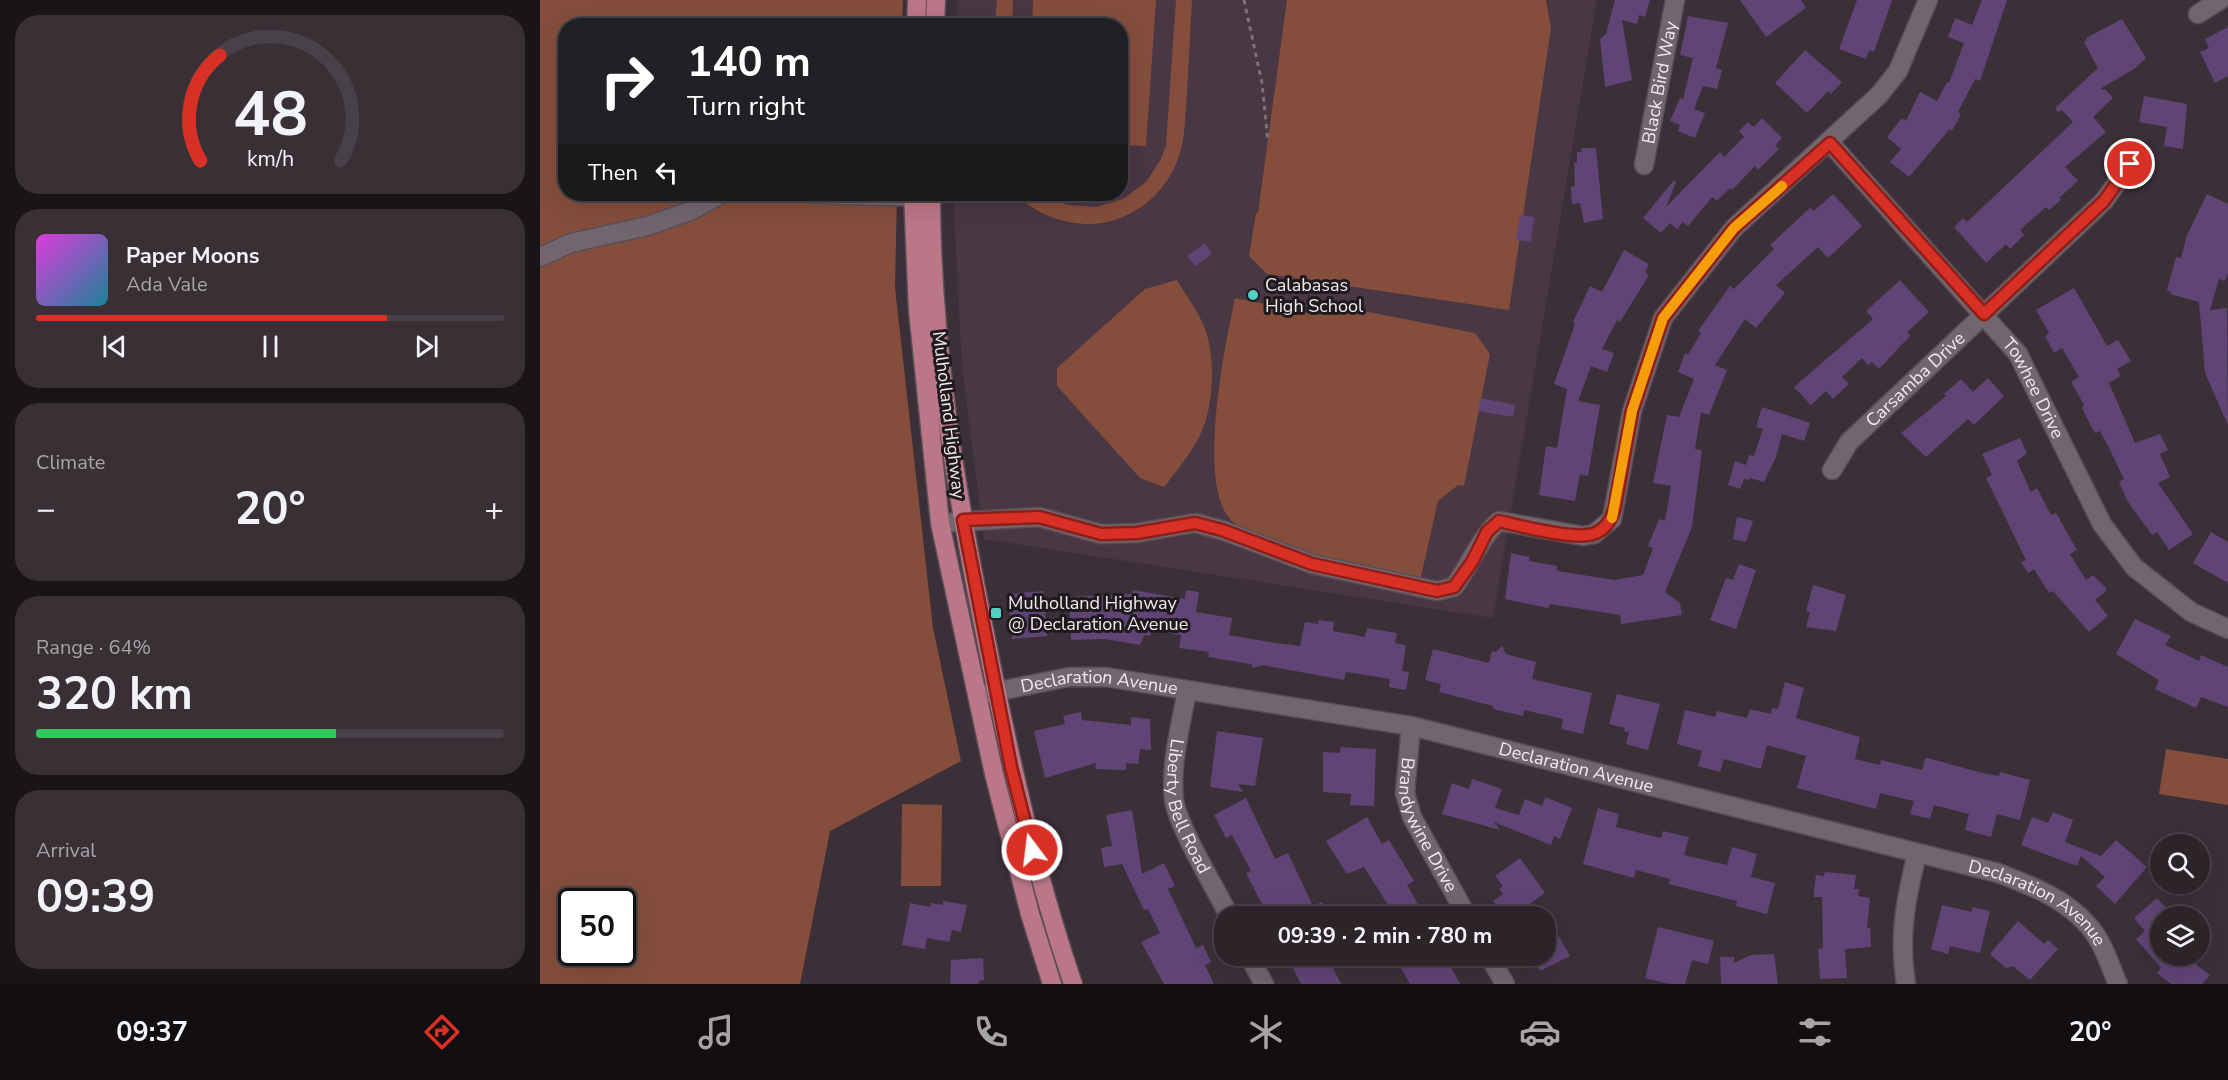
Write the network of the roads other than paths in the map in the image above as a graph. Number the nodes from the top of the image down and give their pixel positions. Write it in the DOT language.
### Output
graph roads {
  1 [pos="917,0"];
  2 [pos="936,0"];
  3 [pos="1676,0"];
  4 [pos="1928,0"];
  5 [pos="2220,0"];
  6 [pos="2198,14"];
  7 [pos="916,18"];
  8 [pos="935,18"];
  9 [pos="1830,143"];
  10 [pos="2130,164"];
  11 [pos="1644,165"];
  12 [pos="708,201"];
  13 [pos="912,201"];
  14 [pos="931,201"];
  15 [pos="540,258"];
  16 [pos="1984,314"];
  17 [pos="1832,470"];
  18 [pos="963,520"];
  19 [pos="940,523"];
  20 [pos="2228,629"];
  21 [pos="1187,690"];
  22 [pos="987,693"];
  23 [pos="1411,726"];
  24 [pos="1917,854"];
  25 [pos="1225,906"];
  26 [pos="1461,906"];
  27 [pos="1254,966"];
  28 [pos="1495,966"];
  29 [pos="1052,984"];
  30 [pos="1073,984"];
  31 [pos="1264,984"];
  32 [pos="1505,984"];
  33 [pos="1906,984"];
  34 [pos="2118,984"];
  1 -- 7 [label="main road"];
  2 -- 8 [label="main road"];
  3 -- 11 [label="street, Black Bird Way"];
  4 -- 9 [label="street"];
  5 -- 6 [label="street"];
  9 -- 16 [label="street, Towhee Drive"];
  9 -- 18 [label="street"];
  10 -- 16 [label="street, Carsamba Drive"];
  12 -- 15 [label="street"];
  13 -- 19 [label="main road, Mulholland Highway"];
  14 -- 18 [label="main road, Mulholland Highway"];
  16 -- 17 [label="street, Carsamba Drive"];
  16 -- 20 [label="street, Towhee Drive"];
  18 -- 19 [label="street"];
  18 -- 22 [label="main road, Mulholland Highway"];
  19 -- 22 [label="main road, Mulholland Highway"];
  21 -- 22 [label="street, Declaration Avenue"];
  21 -- 23 [label="street, Declaration Avenue"];
  21 -- 25 [label="street, Liberty Bell Road"];
  22 -- 29 [label="main road, Mulholland Highway"];
  22 -- 30 [label="main road, Mulholland Highway"];
  23 -- 24 [label="street, Declaration Avenue"];
  23 -- 26 [label="street, Brandywine Drive"];
  24 -- 33 [label="street"];
  24 -- 34 [label="street, Declaration Avenue"];
  27 -- 31 [label="street"];
  28 -- 32 [label="street"];
}
